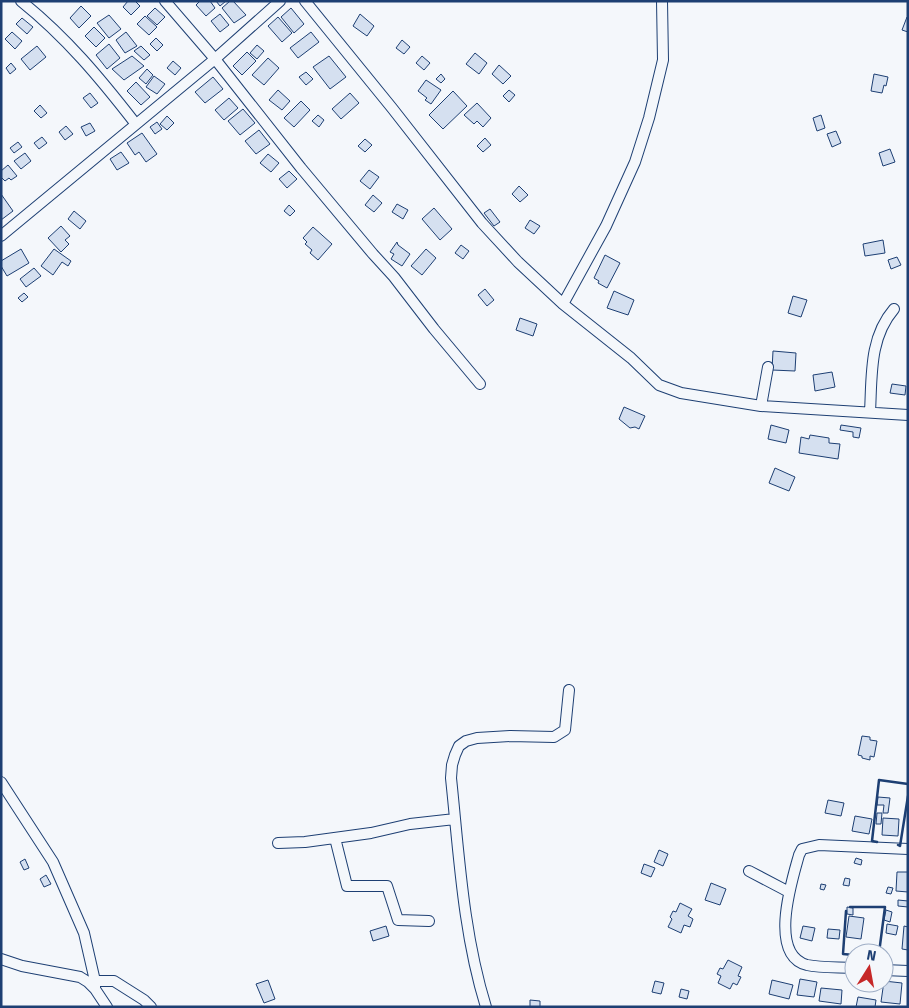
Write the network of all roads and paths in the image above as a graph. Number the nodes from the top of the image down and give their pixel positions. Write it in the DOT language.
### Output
graph roads {
  1 [pos="21,1"];
  2 [pos="165,1"];
  3 [pos="280,1"];
  4 [pos="305,1"];
  5 [pos="662,1"];
  6 [pos="215,59"];
  7 [pos="135,123"];
  8 [pos="1,236"];
  9 [pos="563,304"];
  10 [pos="894,309"];
  11 [pos="768,367"];
  12 [pos="480,384"];
  13 [pos="761,406"];
  14 [pos="870,412"];
  15 [pos="908,415"];
  16 [pos="569,690"];
  17 [pos="1,782"];
  18 [pos="455,820"];
  19 [pos="335,838"];
  20 [pos="278,843"];
  21 [pos="908,850"];
  22 [pos="749,871"];
  23 [pos="789,892"];
  24 [pos="429,921"];
  25 [pos="1,959"];
  26 [pos="844,967"];
  27 [pos="894,970"];
  28 [pos="908,971"];
  29 [pos="95,985"];
  30 [pos="107,1007"];
  31 [pos="151,1007"];
  32 [pos="486,1007"];
  1 -- 7 [label="street"];
  2 -- 6 [label="street"];
  3 -- 6 [label="street"];
  4 -- 9 [label="street"];
  5 -- 9 [label="street"];
  6 -- 7 [label="street"];
  6 -- 12 [label="street"];
  7 -- 8 [label="street"];
  9 -- 13 [label="street"];
  10 -- 14 [label="street"];
  11 -- 13 [label="street"];
  13 -- 14 [label="street"];
  14 -- 15 [label="street"];
  16 -- 18 [label="street"];
  17 -- 29 [label="street"];
  18 -- 19 [label="street"];
  18 -- 32 [label="street"];
  19 -- 20 [label="street"];
  19 -- 24 [label="street"];
  21 -- 23 [label="street"];
  22 -- 23 [label="street"];
  23 -- 26 [label="street"];
  25 -- 29 [label="street"];
  27 -- 28 [label="street"];
  29 -- 30 [label="street"];
  29 -- 31 [label="street"];
}
